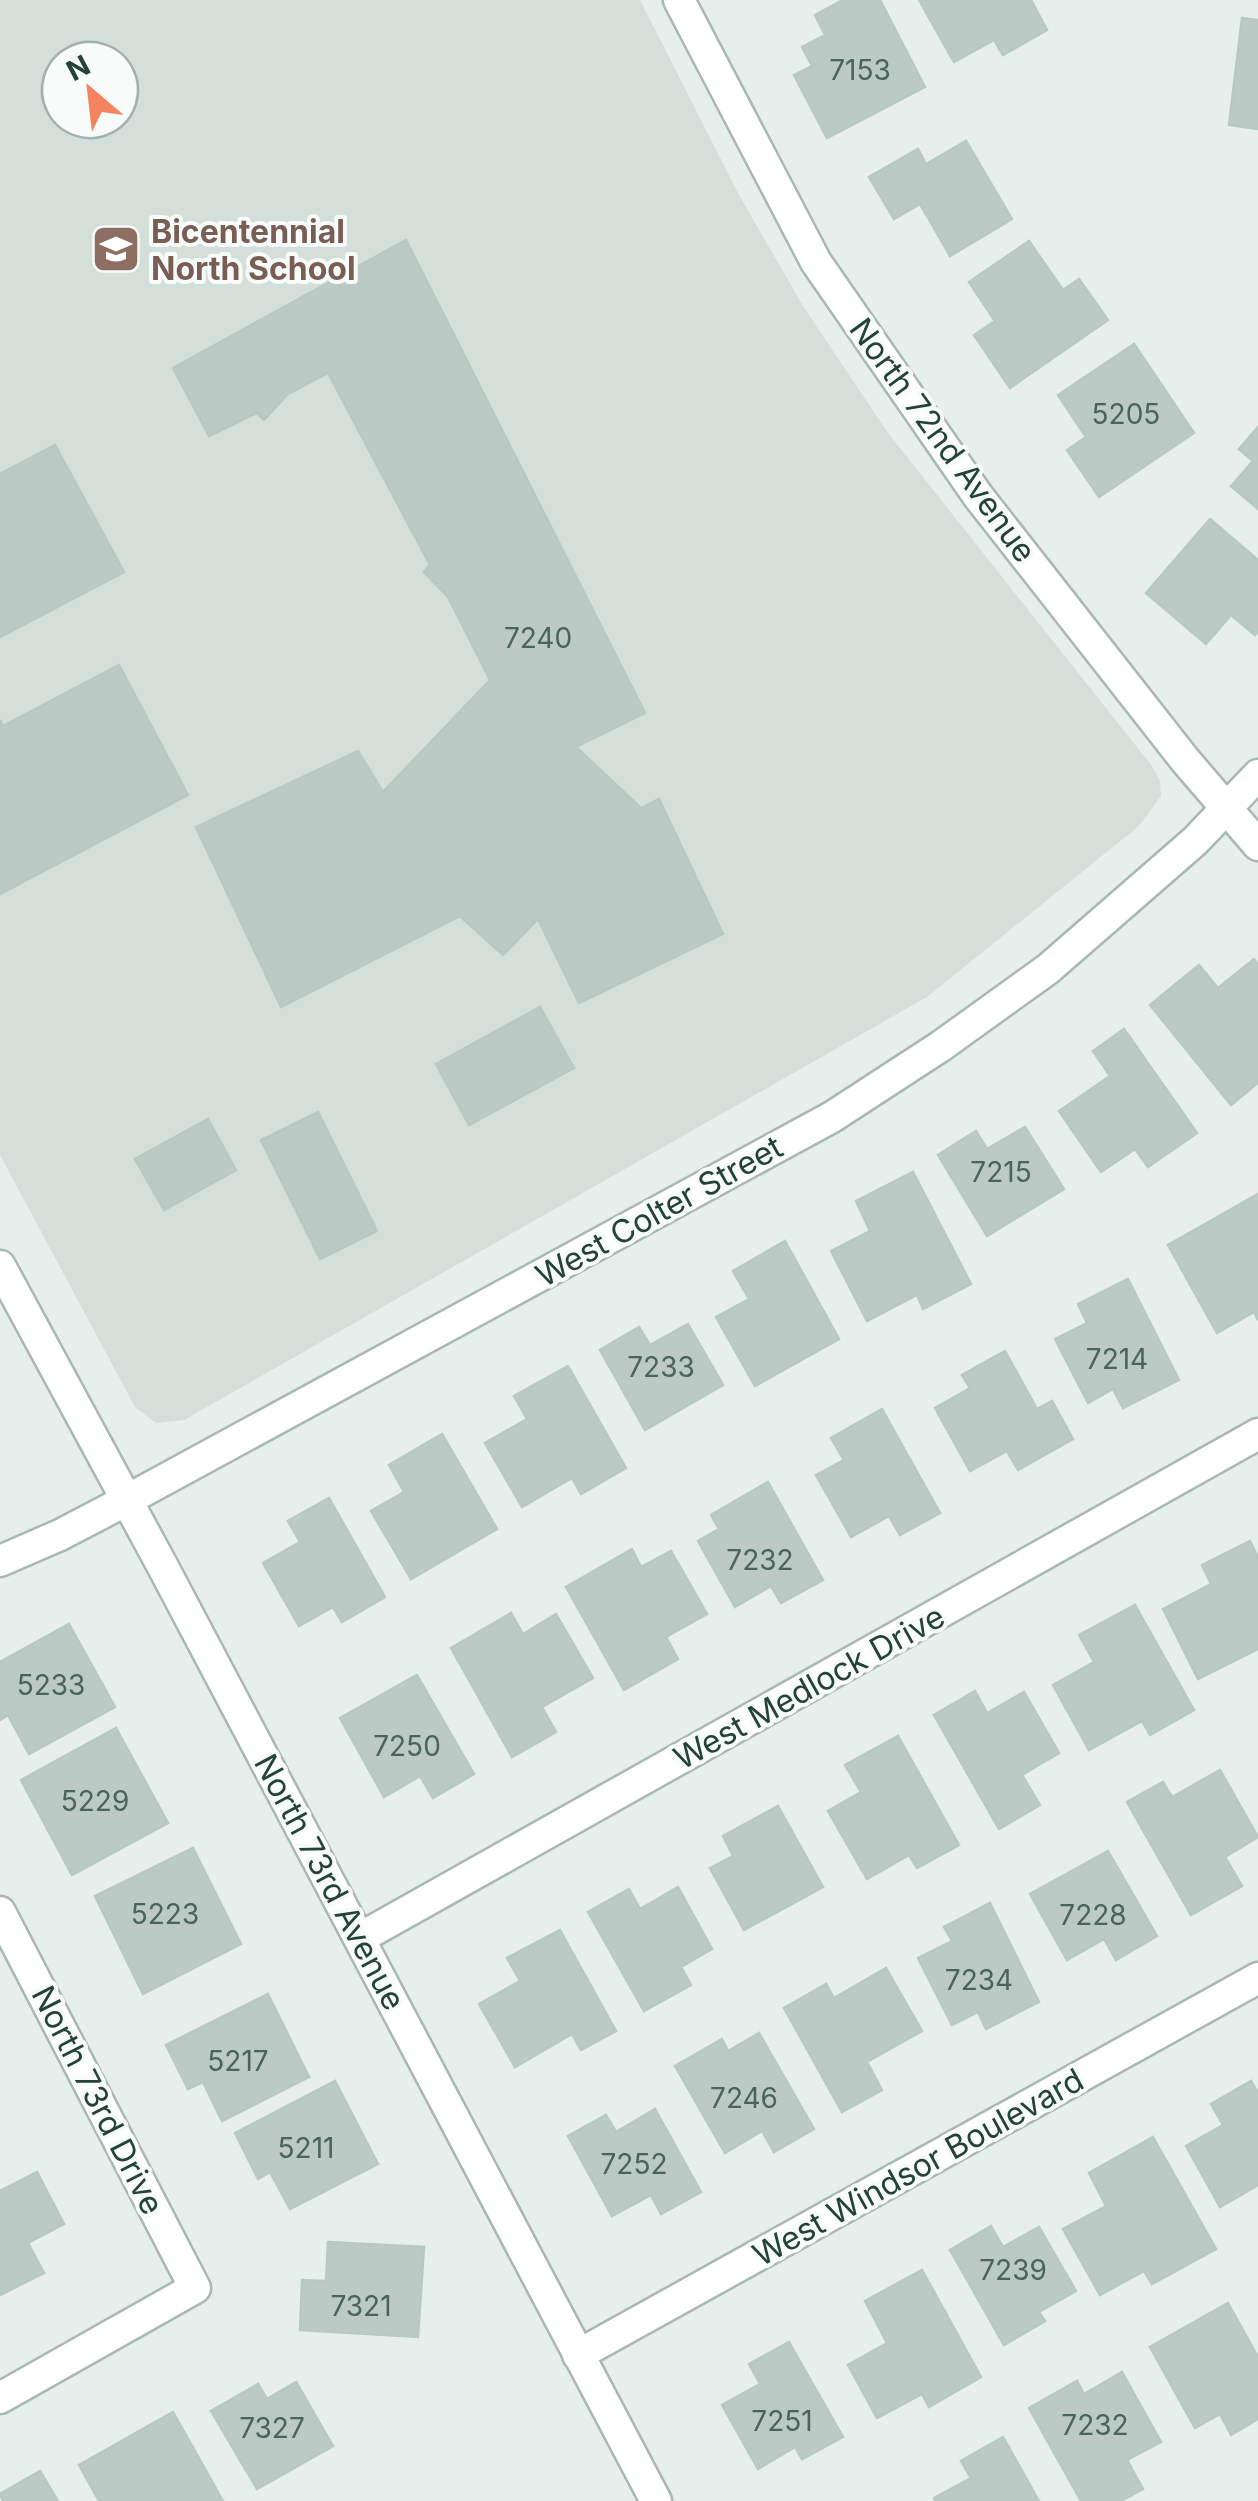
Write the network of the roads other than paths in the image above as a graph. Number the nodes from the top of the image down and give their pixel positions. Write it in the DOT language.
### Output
graph roads {
  1 [pos="679,0"];
  2 [pos="1258,775"];
  3 [pos="1227,809"];
  4 [pos="1258,845"];
  5 [pos="0,1266"];
  6 [pos="1258,1434"];
  7 [pos="128,1500"];
  8 [pos="0,1561"];
  9 [pos="0,1912"];
  10 [pos="360,1938"];
  11 [pos="1258,1978"];
  12 [pos="578,2355"];
  13 [pos="0,2398"];
  14 [pos="656,2501"];
  1 -- 3 [label="street, North 72nd Avenue"];
  2 -- 3 [label="street, West Colter Street"];
  3 -- 4 [label="street, North 72nd Avenue"];
  3 -- 7 [label="street, West Colter Street"];
  5 -- 7 [label="street, North 73rd Avenue"];
  6 -- 10 [label="street, West Medlock Drive"];
  7 -- 8 [label="street, West Colter Street"];
  7 -- 10 [label="street, North 73rd Avenue"];
  9 -- 13 [label="street, North 73rd Drive"];
  10 -- 12 [label="street, North 73rd Avenue"];
  11 -- 12 [label="street, West Windsor Boulevard"];
  12 -- 14 [label="street, North 73rd Avenue"];
}
